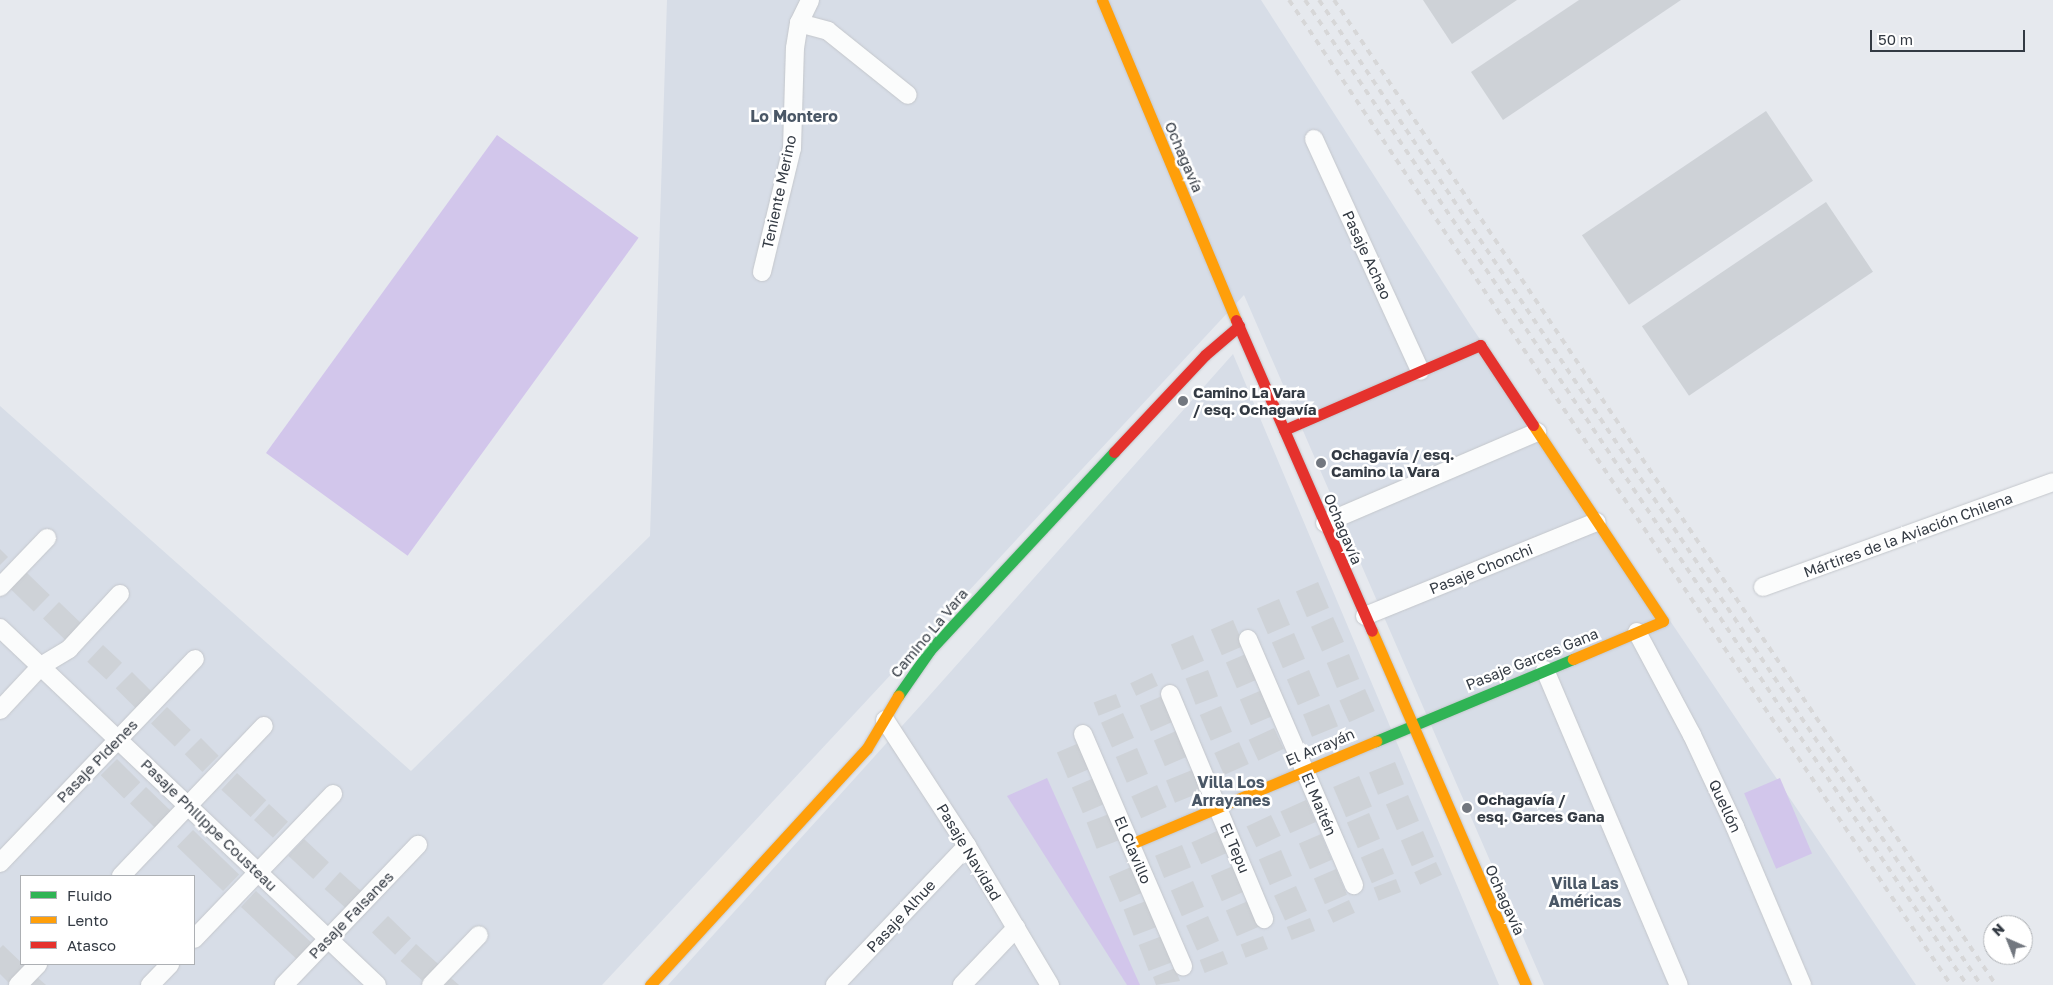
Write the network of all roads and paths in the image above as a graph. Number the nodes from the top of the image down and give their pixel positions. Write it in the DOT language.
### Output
graph roads {
  1 [pos="810,0"];
  2 [pos="1102,0"];
  3 [pos="799,23"];
  4 [pos="908,94"];
  5 [pos="1314,139"];
  6 [pos="762,272"];
  7 [pos="1239,326"];
  8 [pos="1420,371"];
  9 [pos="1284,430"];
  10 [pos="1537,432"];
  11 [pos="2053,482"];
  12 [pos="1597,522"];
  13 [pos="1324,523"];
  14 [pos="47,538"];
  15 [pos="0,588"];
  16 [pos="1763,588"];
  17 [pos="120,594"];
  18 [pos="1365,616"];
  19 [pos="0,628"];
  20 [pos="1637,632"];
  21 [pos="1248,639"];
  22 [pos="195,659"];
  23 [pos="42,666"];
  24 [pos="1545,670"];
  25 [pos="1170,694"];
  26 [pos="0,710"];
  27 [pos="885,720"];
  28 [pos="1412,725"];
  29 [pos="264,726"];
  30 [pos="1083,734"];
  31 [pos="119,739"];
  32 [pos="1304,770"];
  33 [pos="333,794"];
  34 [pos="188,805"];
  35 [pos="1217,807"];
  36 [pos="1131,844"];
  37 [pos="418,845"];
  38 [pos="967,846"];
  39 [pos="0,863"];
  40 [pos="258,871"];
  41 [pos="122,875"];
  42 [pos="1354,885"];
  43 [pos="1264,919"];
  44 [pos="1016,928"];
  45 [pos="479,935"];
  46 [pos="195,938"];
  47 [pos="329,939"];
  48 [pos="37,965"];
  49 [pos="169,965"];
  50 [pos="1183,966"];
  51 [pos="658,974"];
  52 [pos="18,985"];
  53 [pos="150,985"];
  54 [pos="284,985"];
  55 [pos="377,985"];
  56 [pos="431,985"];
  57 [pos="641,985"];
  58 [pos="650,985"];
  59 [pos="836,985"];
  60 [pos="962,985"];
  61 [pos="1050,985"];
  62 [pos="1526,985"];
  63 [pos="1679,985"];
  64 [pos="1802,985"];
  1 -- 3 [label="street, Teniente Merino"];
  2 -- 7 [label="street, Ochagavía"];
  3 -- 4 [label="street"];
  3 -- 6 [label="street, Teniente Merino"];
  5 -- 8 [label="street, Pasaje Achao"];
  7 -- 9 [label="street, Ochagavía"];
  7 -- 27 [label="street, Camino La Vara"];
  8 -- 9 [label="street"];
  8 -- 10 [label="street"];
  9 -- 13 [label="street, Ochagavía"];
  10 -- 12 [label="street"];
  10 -- 13 [label="street"];
  11 -- 16 [label="street, Mártires de la Aviación Chilena"];
  12 -- 18 [label="street, Pasaje Chonchi"];
  12 -- 20 [label="street, Pasaje Garces Gana"];
  13 -- 18 [label="street, Ochagavía"];
  14 -- 15 [label="street"];
  17 -- 23 [label="street"];
  18 -- 28 [label="street, Ochagavía"];
  19 -- 23 [label="street, Pasaje Philippe Cousteau"];
  20 -- 24 [label="street, Pasaje Garces Gana"];
  20 -- 64 [label="street, Quellón"];
  21 -- 32 [label="street, El Maitén"];
  22 -- 31 [label="street, Pasaje Pidenes"];
  23 -- 26 [label="street"];
  23 -- 31 [label="street, Pasaje Philippe Cousteau"];
  24 -- 28 [label="street, Pasaje Garces Gana"];
  24 -- 63 [label="street"];
  25 -- 35 [label="street, El Tepu"];
  27 -- 38 [label="street, Pasaje Navidad"];
  27 -- 51 [label="street, Camino La Vara"];
  28 -- 32 [label="street, El Arrayán"];
  28 -- 62 [label="street, Ochagavía"];
  29 -- 34 [label="street"];
  30 -- 36 [label="street, El Clavillo"];
  31 -- 34 [label="street, Pasaje Philippe Cousteau"];
  31 -- 39 [label="street, Pasaje Pidenes"];
  32 -- 35 [label="street, El Arrayán"];
  32 -- 42 [label="street, El Maitén"];
  33 -- 40 [label="street"];
  34 -- 40 [label="street, Pasaje Philippe Cousteau"];
  34 -- 41 [label="street"];
  35 -- 36 [label="street, El Arrayán"];
  35 -- 43 [label="street, El Tepu"];
  36 -- 50 [label="street, El Clavillo"];
  37 -- 47 [label="street, Pasaje Faisanes"];
  38 -- 44 [label="street, Pasaje Navidad"];
  38 -- 59 [label="street, Pasaje Alhue"];
  40 -- 46 [label="street"];
  40 -- 47 [label="street, Pasaje Philippe Cousteau"];
  44 -- 60 [label="street"];
  44 -- 61 [label="street, Pasaje Navidad"];
  45 -- 56 [label="street"];
  47 -- 54 [label="street, Pasaje Faisanes"];
  47 -- 55 [label="street, Pasaje Philippe Cousteau"];
  48 -- 52 [label="street"];
  49 -- 53 [label="street"];
  51 -- 57 [label="street, Camino La Vara"];
  51 -- 58 [label="street, Camino La Vara"];
}
